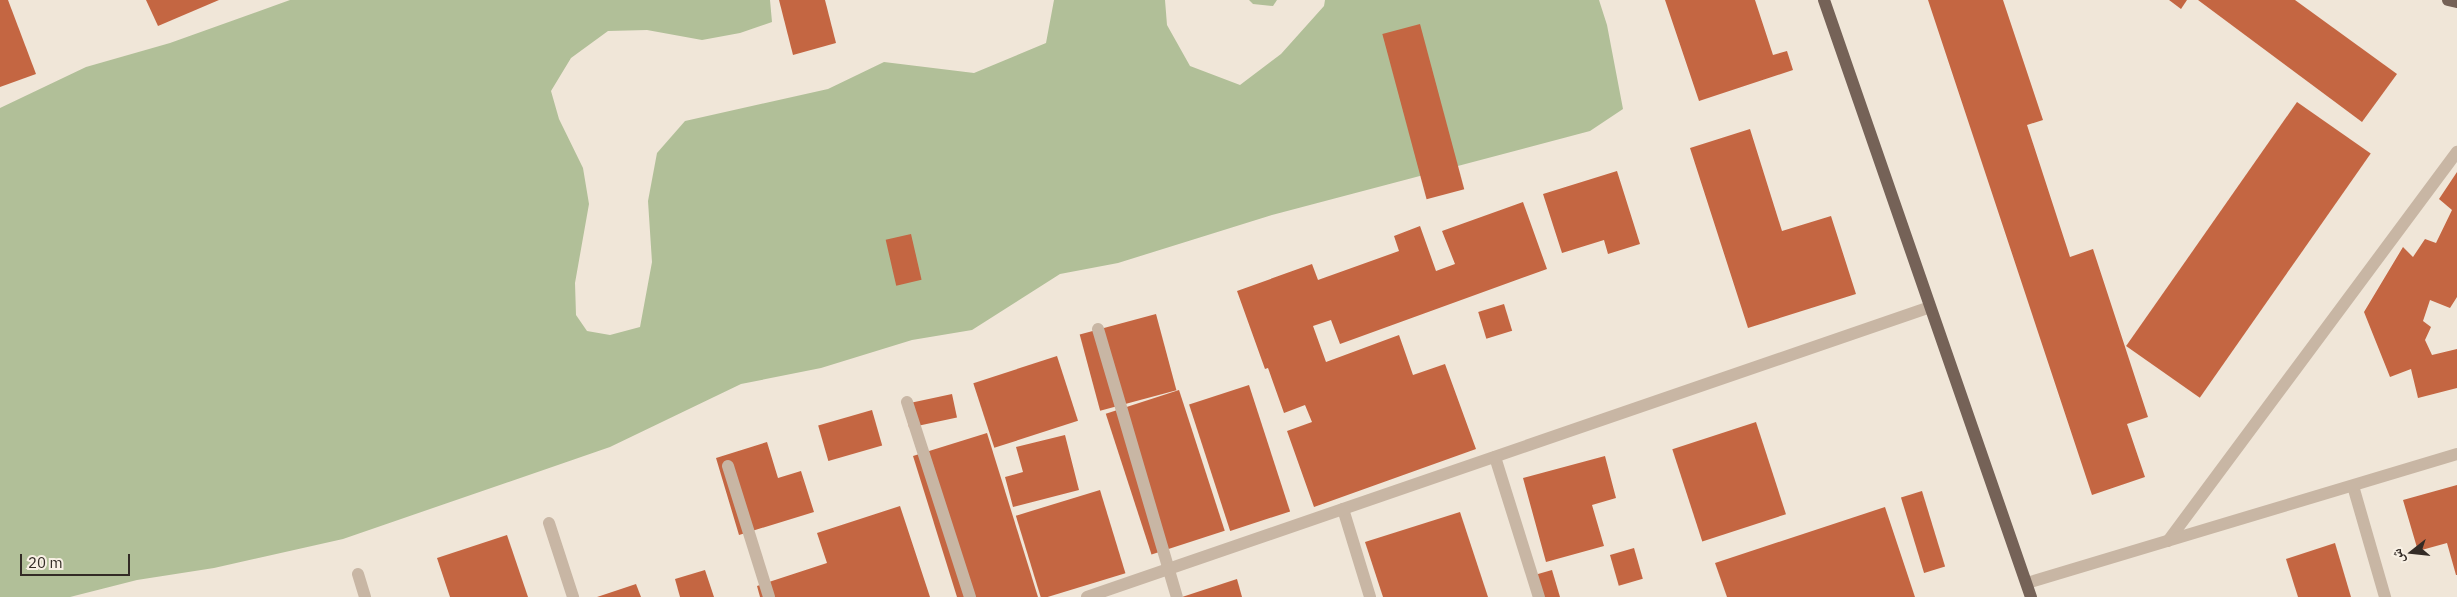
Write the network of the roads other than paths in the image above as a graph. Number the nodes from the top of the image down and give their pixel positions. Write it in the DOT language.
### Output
graph roads {
  1 [pos="1824,0"];
  2 [pos="2448,0"];
  3 [pos="2457,2"];
  4 [pos="2457,152"];
  5 [pos="1930,307"];
  6 [pos="1098,329"];
  7 [pos="907,402"];
  8 [pos="2457,454"];
  9 [pos="1495,457"];
  10 [pos="728,466"];
  11 [pos="2353,486"];
  12 [pos="1343,509"];
  13 [pos="549,523"];
  14 [pos="2168,541"];
  15 [pos="1168,569"];
  16 [pos="358,574"];
  17 [pos="2027,584"];
  18 [pos="365,597"];
  19 [pos="573,597"];
  20 [pos="769,597"];
  21 [pos="970,597"];
  22 [pos="1088,597"];
  23 [pos="1177,597"];
  24 [pos="1370,597"];
  25 [pos="1538,597"];
  26 [pos="2032,597"];
  27 [pos="2385,597"];
  1 -- 5 [label="main road"];
  2 -- 3 [label="main road"];
  4 -- 14 [label="street"];
  5 -- 9 [label="street"];
  5 -- 17 [label="main road"];
  6 -- 15 [label="street"];
  7 -- 21 [label="street"];
  8 -- 11 [label="street"];
  9 -- 12 [label="street"];
  9 -- 25 [label="street"];
  10 -- 20 [label="street"];
  11 -- 14 [label="street"];
  11 -- 27 [label="street"];
  12 -- 15 [label="street"];
  12 -- 24 [label="street"];
  13 -- 19 [label="street"];
  14 -- 17 [label="street"];
  15 -- 22 [label="street"];
  15 -- 23 [label="street"];
  16 -- 18 [label="street"];
  17 -- 26 [label="main road"];
}
